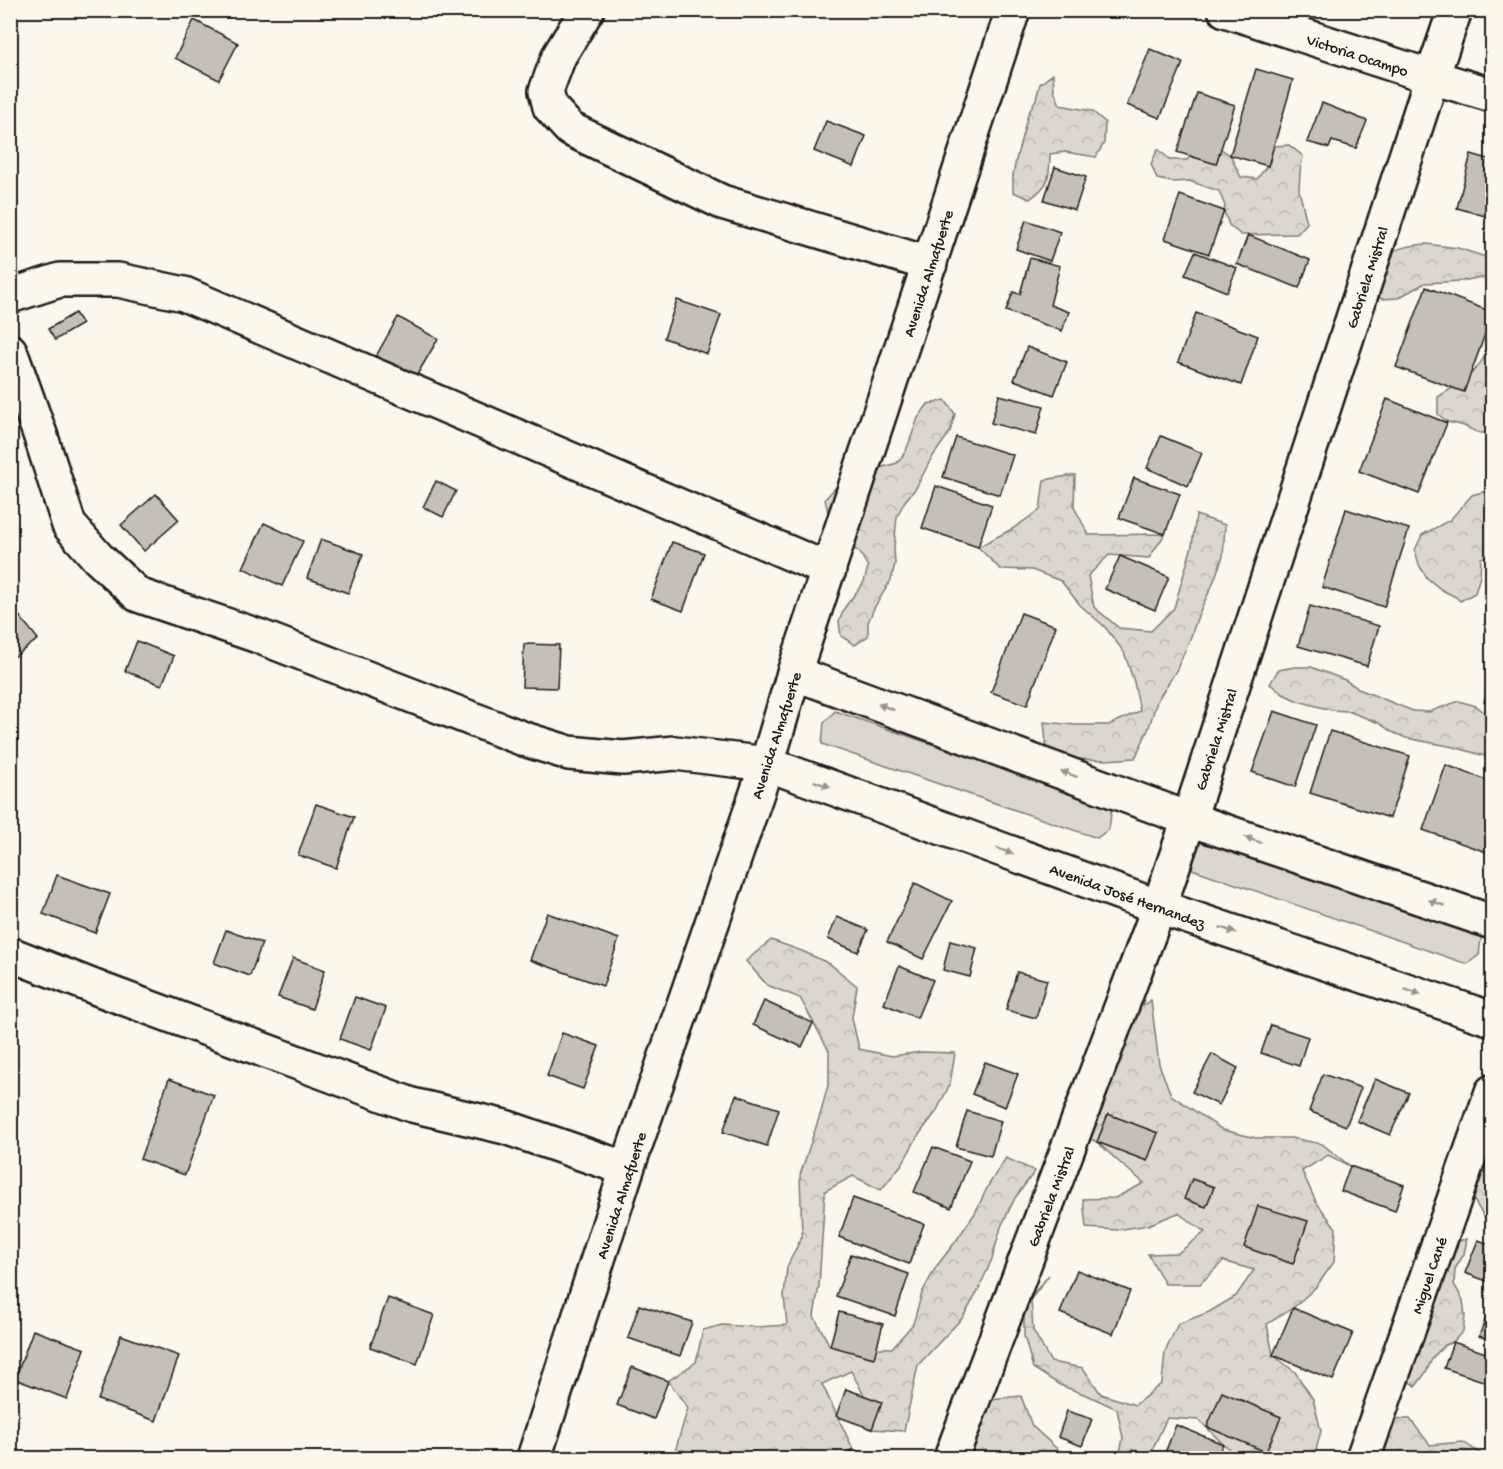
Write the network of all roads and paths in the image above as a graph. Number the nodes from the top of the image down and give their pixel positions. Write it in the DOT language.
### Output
graph roads {
  1 [pos="586,10"];
  2 [pos="1013,10"];
  3 [pos="1225,10"];
  4 [pos="1455,10"];
  5 [pos="1432,77"];
  6 [pos="1492,95"];
  7 [pos="930,264"];
  8 [pos="10,296"];
  9 [pos="10,351"];
  10 [pos="829,570"];
  11 [pos="794,673"];
  12 [pos="766,764"];
  13 [pos="1189,819"];
  14 [pos="1159,907"];
  15 [pos="1492,922"];
  16 [pos="10,954"];
  17 [pos="1492,1019"];
  18 [pos="1492,1092"];
  19 [pos="627,1169"];
  20 [pos="534,1458"];
  21 [pos="951,1458"];
  22 [pos="1363,1458"];
  1 -- 7 [label="street"];
  2 -- 7 [label="street, Avenida Almafuerte"];
  3 -- 5 [label="street, Victoria Ocampo"];
  4 -- 5 [label="street, Gabriela Mistral"];
  5 -- 6 [label="street, Victoria Ocampo"];
  5 -- 13 [label="street, Gabriela Mistral"];
  7 -- 10 [label="street, Avenida Almafuerte"];
  8 -- 10 [label="street"];
  9 -- 12 [label="street, Avenida José Hernandez"];
  10 -- 11 [label="street, Avenida Almafuerte"];
  11 -- 12 [label="street, Avenida Almafuerte"];
  13 -- 11 [label="street, one-way"];
  12 -- 14 [label="street, Avenida José Hernandez, one-way"];
  12 -- 19 [label="street, Avenida Almafuerte"];
  13 -- 14 [label="street, Gabriela Mistral"];
  15 -- 13 [label="street, one-way"];
  14 -- 17 [label="street, Avenida José Hernandez, one-way"];
  14 -- 21 [label="street, Gabriela Mistral"];
  16 -- 19 [label="street"];
  18 -- 22 [label="street, Miguel Cané"];
  19 -- 20 [label="street, Avenida Almafuerte"];
}
